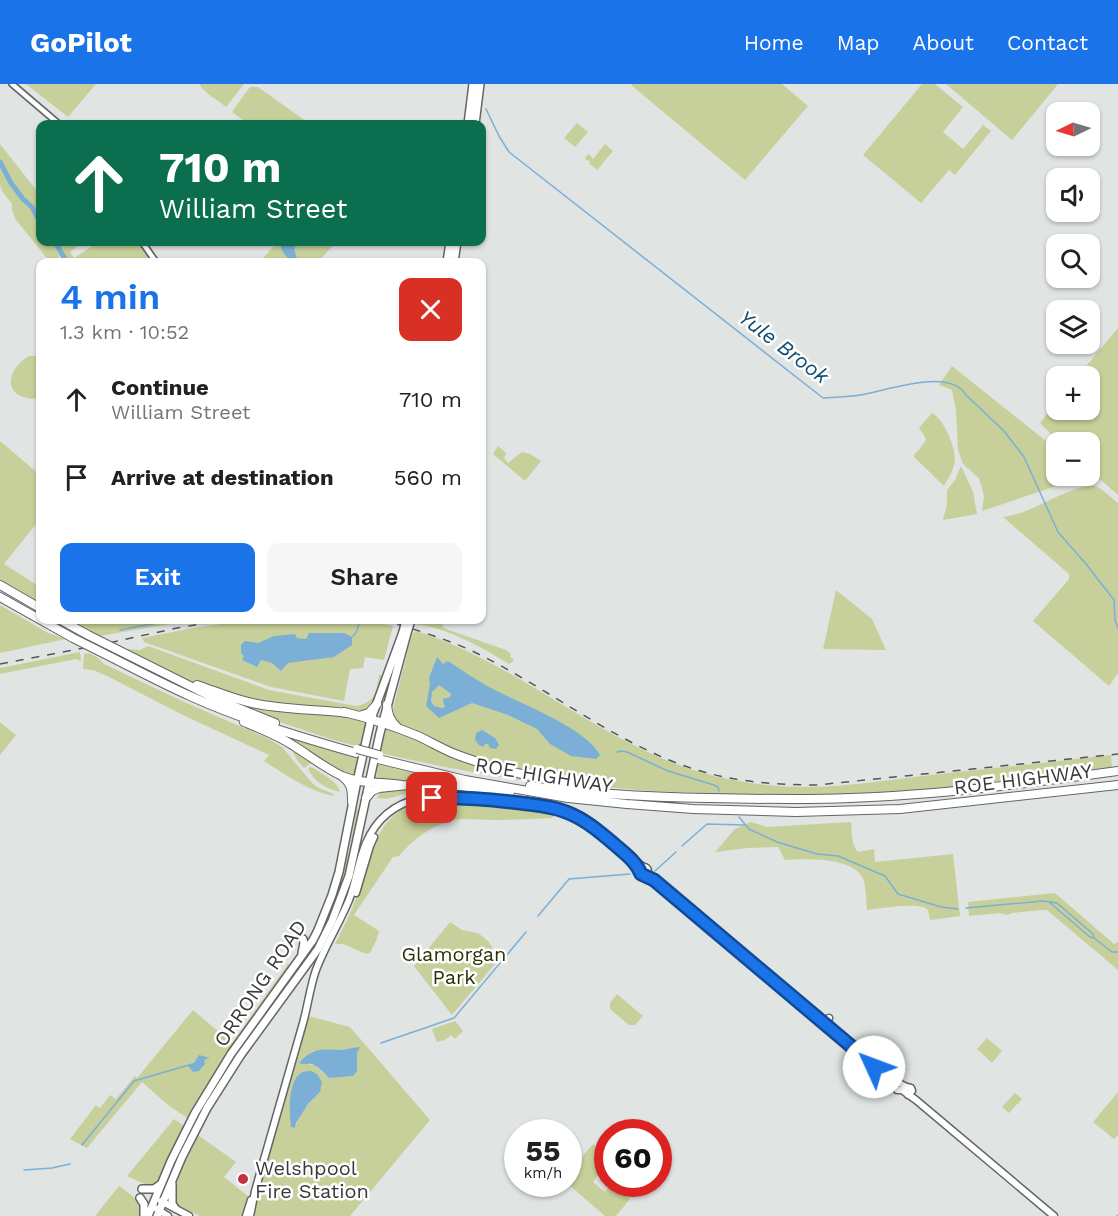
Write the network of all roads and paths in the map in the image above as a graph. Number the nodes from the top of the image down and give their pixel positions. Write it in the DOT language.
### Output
graph roads {
  1 [pos="12,84"];
  2 [pos="473,84"];
  3 [pos="480,84"];
  4 [pos="54,120"];
  5 [pos="468,120"];
  6 [pos="476,120"];
  7 [pos="0,585"];
  8 [pos="0,597"];
  9 [pos="36,606"];
  10 [pos="36,617"];
  11 [pos="48,624"];
  12 [pos="68,624"];
  13 [pos="406,624"];
  14 [pos="409,624"];
  15 [pos="405,633"];
  16 [pos="165,674"];
  17 [pos="191,696"];
  18 [pos="377,704"];
  19 [pos="387,705"];
  20 [pos="344,712"];
  21 [pos="371,719"];
  22 [pos="383,723"];
  23 [pos="399,729"];
  24 [pos="358,752"];
  25 [pos="377,758"];
  26 [pos="1118,771"];
  27 [pos="343,776"];
  28 [pos="357,780"];
  29 [pos="369,783"];
  30 [pos="1118,784"];
  31 [pos="402,785"];
  32 [pos="633,796"];
  33 [pos="366,798"];
  34 [pos="568,798"];
  35 [pos="352,802"];
  36 [pos="644,871"];
  37 [pos="704,921"];
  38 [pos="303,939"];
  39 [pos="756,960"];
  40 [pos="298,961"];
  41 [pos="770,978"];
  42 [pos="828,1020"];
  43 [pos="841,1039"];
  44 [pos="876,1063"];
  45 [pos="898,1085"];
  46 [pos="172,1179"];
  47 [pos="161,1184"];
  48 [pos="142,1189"];
  49 [pos="255,1191"];
  50 [pos="155,1197"];
  51 [pos="140,1198"];
  52 [pos="163,1202"];
  53 [pos="152,1206"];
  54 [pos="175,1208"];
  55 [pos="158,1214"];
  56 [pos="146,1216"];
  57 [pos="168,1216"];
  58 [pos="189,1216"];
  59 [pos="246,1216"];
  60 [pos="250,1216"];
  61 [pos="1054,1216"];
  1 -- 4 [label="main road"];
  2 -- 5 [label="highway"];
  3 -- 6 [label="highway"];
  7 -- 9 [label="highway"];
  8 -- 10 [label="highway, ROE HIGHWAY, bridge"];
  11 -- 17 [label="highway, ROE HIGHWAY, bridge"];
  12 -- 16 [label="highway, ROE HIGHWAY, bridge"];
  13 -- 15 [label="highway, bridge"];
  14 -- 15 [label="highway, bridge"];
  15 -- 18 [label="highway, ORRONG ROAD"];
  15 -- 19 [label="highway, ORRONG ROAD"];
  16 -- 20 [label="highway"];
  16 -- 24 [label="highway, ROE HIGHWAY"];
  17 -- 24 [label="highway, ROE HIGHWAY"];
  17 -- 27 [label="highway"];
  18 -- 20 [label="highway"];
  18 -- 21 [label="highway, ORRONG ROAD"];
  19 -- 22 [label="highway, ORRONG ROAD"];
  19 -- 23 [label="highway"];
  20 -- 21 [label="highway"];
  21 -- 22 [label="highway"];
  21 -- 24 [label="highway, ORRONG ROAD"];
  22 -- 23 [label="highway"];
  22 -- 25 [label="highway, ORRONG ROAD"];
  23 -- 32 [label="highway"];
  24 -- 25 [label="highway, ROE HIGHWAY, bridge"];
  24 -- 28 [label="highway, ORRONG ROAD"];
  25 -- 29 [label="highway, ORRONG ROAD"];
  25 -- 32 [label="highway, ROE HIGHWAY"];
  25 -- 34 [label="highway, ROE HIGHWAY"];
  26 -- 32 [label="highway, ROE HIGHWAY"];
  27 -- 28 [label="highway"];
  27 -- 35 [label="highway"];
  28 -- 29 [label="highway"];
  28 -- 35 [label="highway, ORRONG ROAD"];
  29 -- 31 [label="highway"];
  29 -- 33 [label="highway, ORRONG ROAD"];
  30 -- 34 [label="highway, ROE HIGHWAY"];
  31 -- 33 [label="highway"];
  31 -- 34 [label="highway"];
  33 -- 46 [label="highway, ORRONG ROAD"];
  35 -- 40 [label="highway, ORRONG ROAD"];
  36 -- 37 [label="main road"];
  36 -- 37 [label="main road"];
  36 -- 49 [label="main road"];
  37 -- 39 [label="main road"];
  37 -- 41 [label="main road"];
  38 -- 40 [label="highway"];
  39 -- 41 [label="main road"];
  39 -- 42 [label="main road"];
  40 -- 47 [label="highway, ORRONG ROAD"];
  41 -- 43 [label="main road"];
  42 -- 43 [label="main road"];
  42 -- 44 [label="main road"];
  43 -- 44 [label="main road"];
  44 -- 45 [label="main road"];
  44 -- 45 [label="main road"];
  45 -- 61 [label="main road"];
  46 -- 52 [label="highway, ORRONG ROAD"];
  46 -- 54 [label="highway"];
  47 -- 48 [label="highway"];
  47 -- 50 [label="highway, ORRONG ROAD"];
  49 -- 59 [label="main road"];
  49 -- 60 [label="main road"];
  50 -- 52 [label="main road"];
  50 -- 53 [label="highway, ORRONG ROAD"];
  51 -- 56 [label="highway"];
  52 -- 54 [label="main road"];
  52 -- 55 [label="highway, ORRONG ROAD"];
  53 -- 55 [label="main road"];
  53 -- 56 [label="highway, ORRONG ROAD"];
  54 -- 58 [label="main road"];
  55 -- 57 [label="main road"];
}
